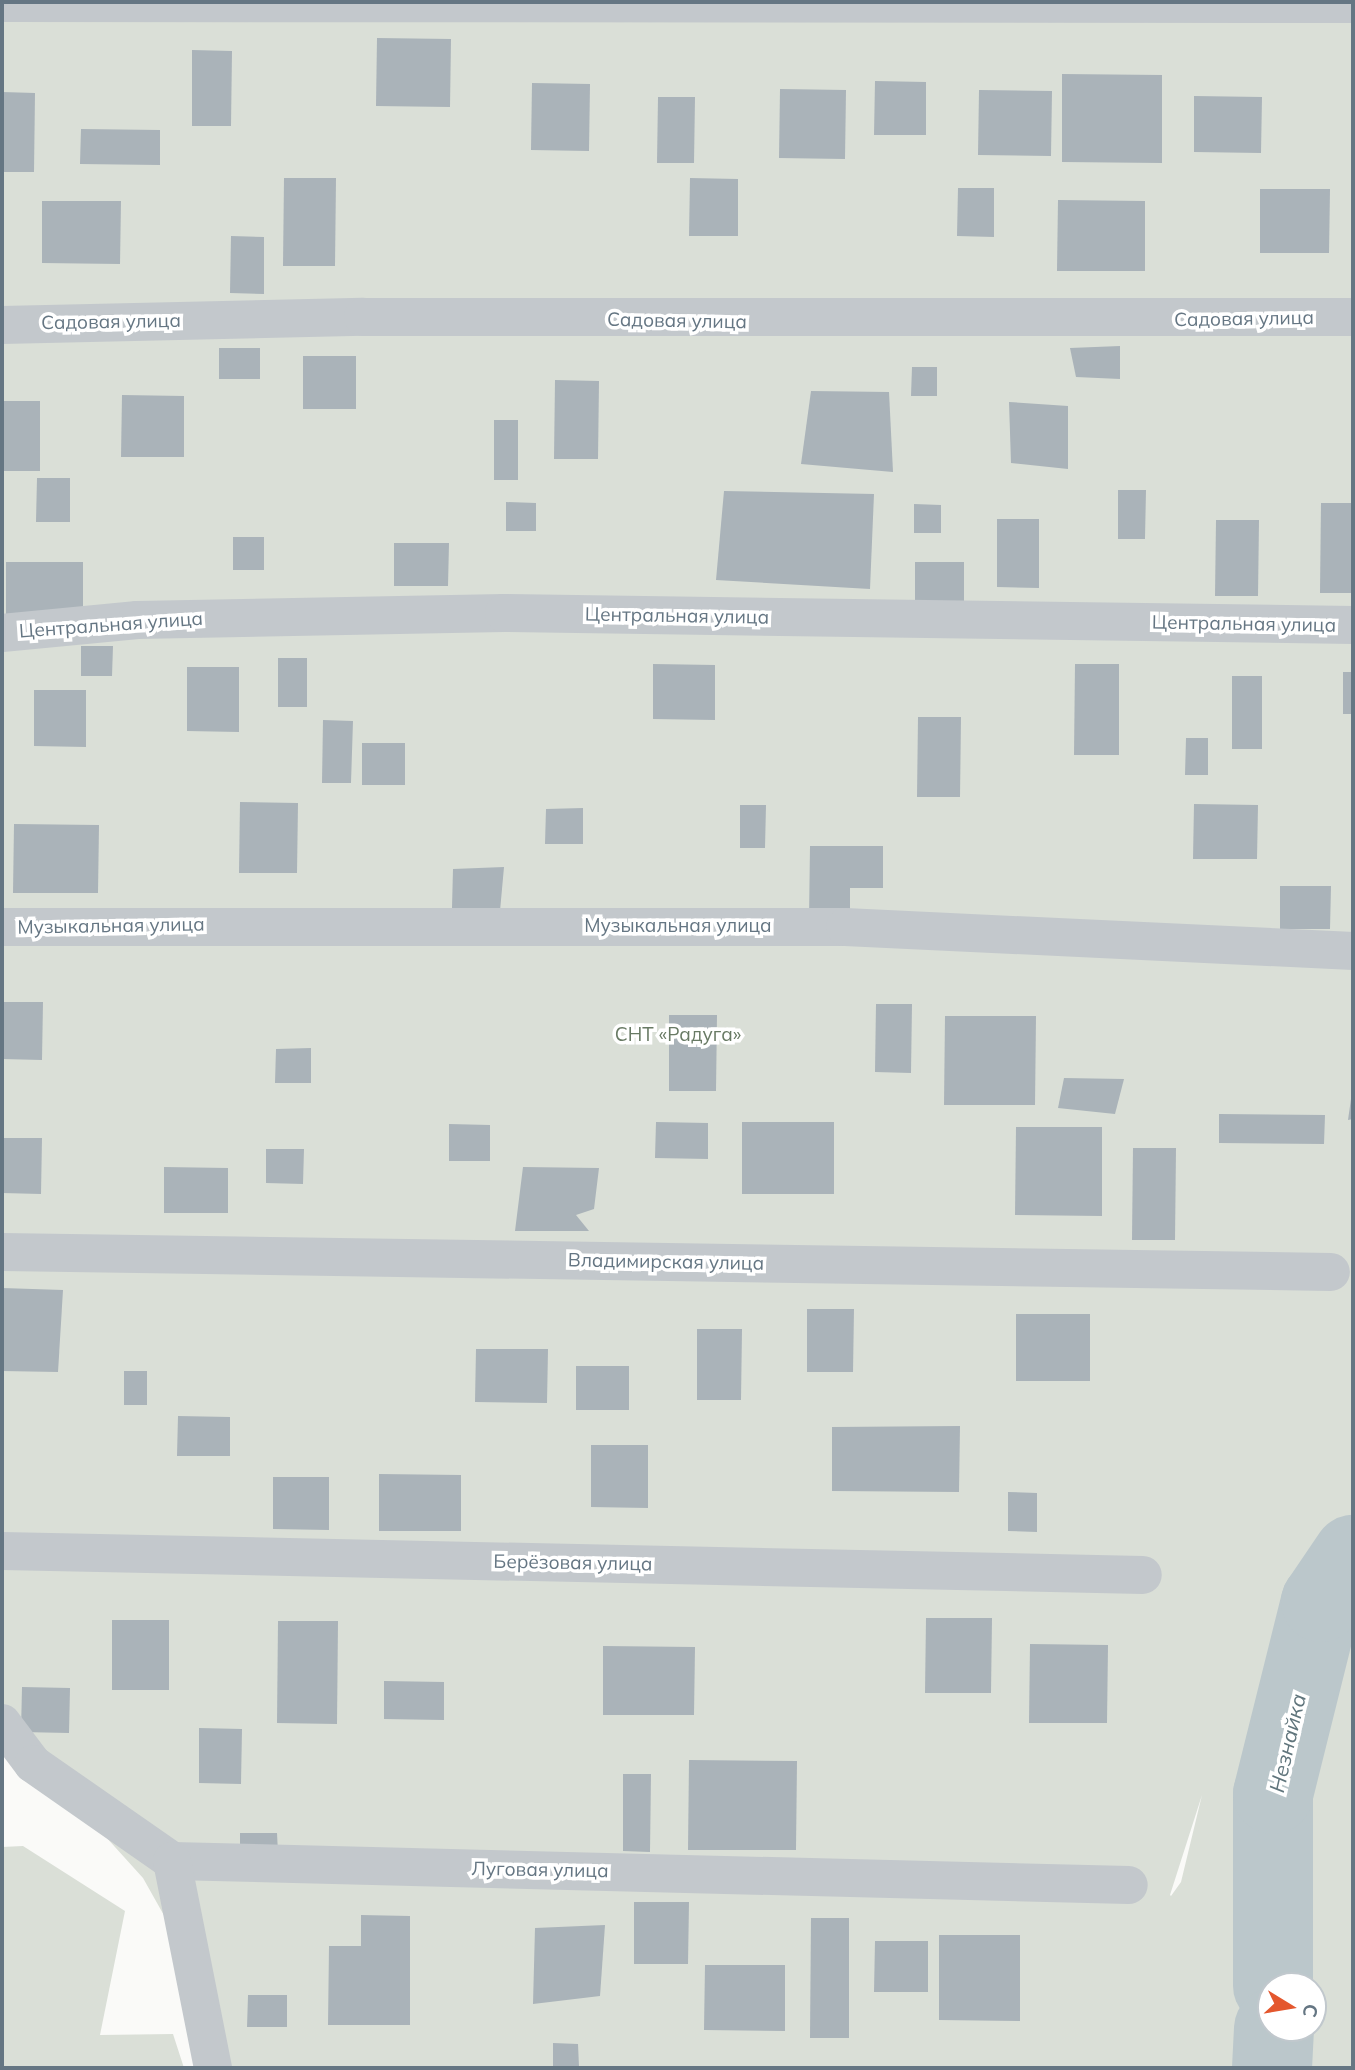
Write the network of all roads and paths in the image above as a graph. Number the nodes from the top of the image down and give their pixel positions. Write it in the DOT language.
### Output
graph roads {
  1 [pos="2,3"];
  2 [pos="1353,4"];
  3 [pos="1353,317"];
  4 [pos="2,325"];
  5 [pos="1353,625"];
  6 [pos="2,633"];
  7 [pos="2,927"];
  8 [pos="1353,951"];
  9 [pos="2,1252"];
  10 [pos="1331,1272"];
  11 [pos="2,1551"];
  12 [pos="1143,1575"];
  13 [pos="2,1723"];
  14 [pos="172,1861"];
  15 [pos="1129,1885"];
  16 [pos="213,2068"];
  1 -- 2 [label="street"];
  3 -- 4 [label="street, Садовая улица"];
  5 -- 6 [label="street, Центральная улица"];
  7 -- 8 [label="street, Музыкальная улица"];
  9 -- 10 [label="street, Владимирская улица"];
  11 -- 12 [label="street, Берёзовая улица"];
  13 -- 14 [label="street"];
  14 -- 15 [label="street, Луговая улица"];
  14 -- 16 [label="street"];
}
